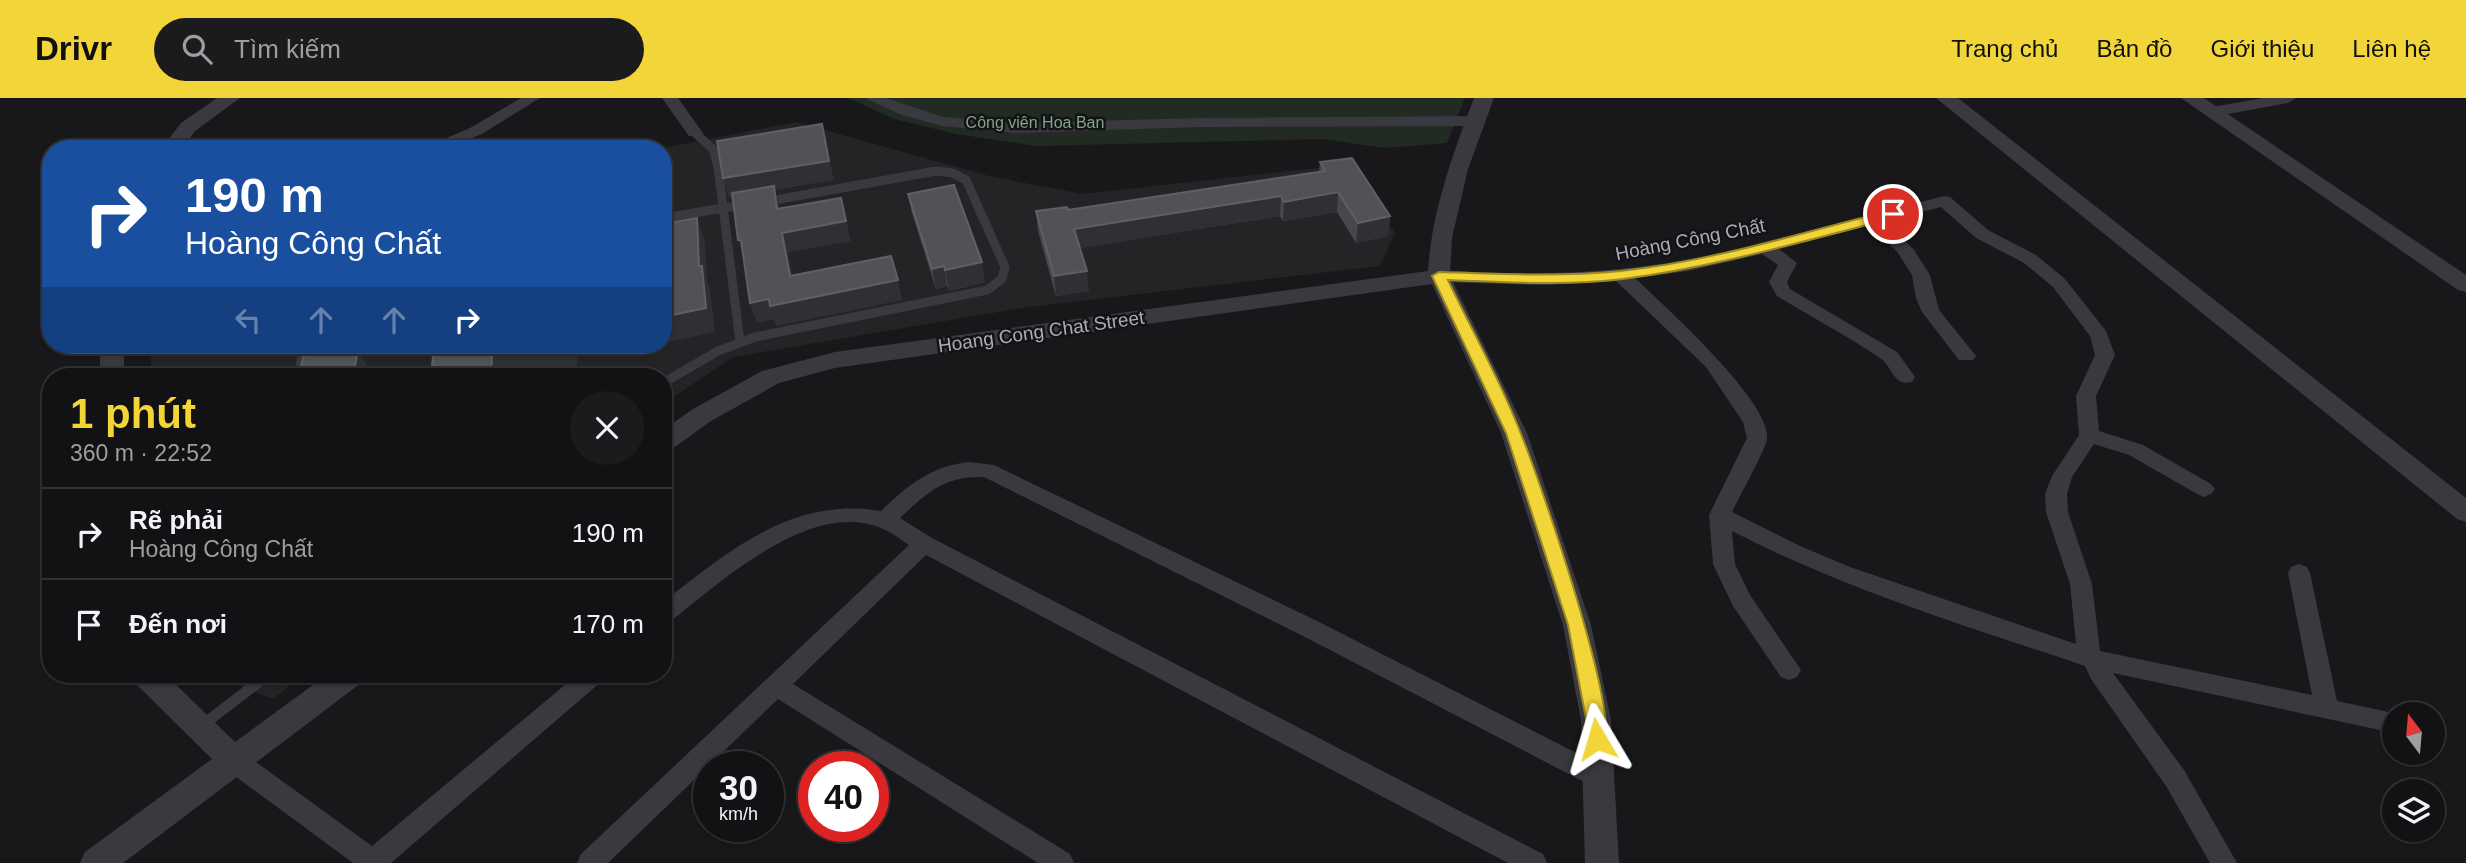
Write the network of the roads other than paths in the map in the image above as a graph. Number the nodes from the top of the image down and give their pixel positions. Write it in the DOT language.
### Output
graph roads {
  1 [pos="230,98"];
  2 [pos="532,98"];
  3 [pos="670,98"];
  4 [pos="873,98"];
  5 [pos="1946,98"];
  6 [pos="2191,98"];
  7 [pos="2288,98"];
  8 [pos="1480,110"];
  9 [pos="2212,112"];
  10 [pos="695,133"];
  11 [pos="177,140"];
  12 [pos="452,140"];
  13 [pos="721,209"];
  14 [pos="672,217"];
  15 [pos="1874,219"];
  16 [pos="1764,247"];
  17 [pos="1621,275"];
  18 [pos="1439,276"];
  19 [pos="2466,285"];
  20 [pos="740,342"];
  21 [pos="1966,356"];
  22 [pos="1905,377"];
  23 [pos="672,378"];
  24 [pos="2089,435"];
  25 [pos="672,437"];
  26 [pos="2204,489"];
  27 [pos="2466,512"];
  28 [pos="1720,515"];
  29 [pos="885,520"];
  30 [pos="924,544"];
  31 [pos="2299,573"];
  32 [pos="672,608"];
  33 [pos="2092,658"];
  34 [pos="1789,670"];
  35 [pos="155,683"];
  36 [pos="257,683"];
  37 [pos="338,683"];
  38 [pos="583,683"];
  39 [pos="778,687"];
  40 [pos="2326,707"];
  41 [pos="2382,720"];
  42 [pos="200,727"];
  43 [pos="233,760"];
  44 [pos="1599,777"];
  45 [pos="593,862"];
  46 [pos="97,863"];
  47 [pos="373,863"];
  48 [pos="1061,863"];
  49 [pos="1534,863"];
  50 [pos="1602,863"];
  51 [pos="2224,863"];
  1 -- 11 [label="street"];
  2 -- 12 [label="street"];
  3 -- 10 [label="street"];
  4 -- 8 [label="street"];
  5 -- 27 [label="street"];
  6 -- 9 [label="street"];
  7 -- 9 [label="street"];
  8 -- 18 [label="street"];
  9 -- 19 [label="street"];
  10 -- 13 [label="lane"];
  13 -- 14 [label="lane"];
  13 -- 20 [label="lane"];
  13 -- 20 [label="lane"];
  15 -- 16 [label="street, Hoàng Công Chất"];
  15 -- 21 [label="street"];
  15 -- 24 [label="street, Hoàng Công Chất"];
  16 -- 17 [label="street, Hoàng Công Chất"];
  16 -- 22 [label="street"];
  17 -- 18 [label="street, Hoàng Công Chất"];
  17 -- 28 [label="street"];
  18 -- 25 [label="street, Hoang Cong Chat Street"];
  18 -- 44 [label="street"];
  20 -- 23 [label="lane"];
  24 -- 26 [label="street"];
  24 -- 33 [label="street"];
  28 -- 33 [label="street"];
  28 -- 34 [label="street"];
  29 -- 30 [label="street"];
  29 -- 32 [label="street"];
  29 -- 44 [label="street"];
  30 -- 39 [label="street"];
  30 -- 49 [label="street"];
  31 -- 40 [label="street"];
  33 -- 40 [label="street"];
  33 -- 51 [label="street"];
  35 -- 42 [label="street"];
  36 -- 42 [label="lane"];
  37 -- 43 [label="street"];
  38 -- 47 [label="street"];
  39 -- 45 [label="street"];
  39 -- 48 [label="street"];
  40 -- 41 [label="street"];
  42 -- 43 [label="street"];
  43 -- 46 [label="street"];
  43 -- 47 [label="street"];
  44 -- 50 [label="street"];
}
